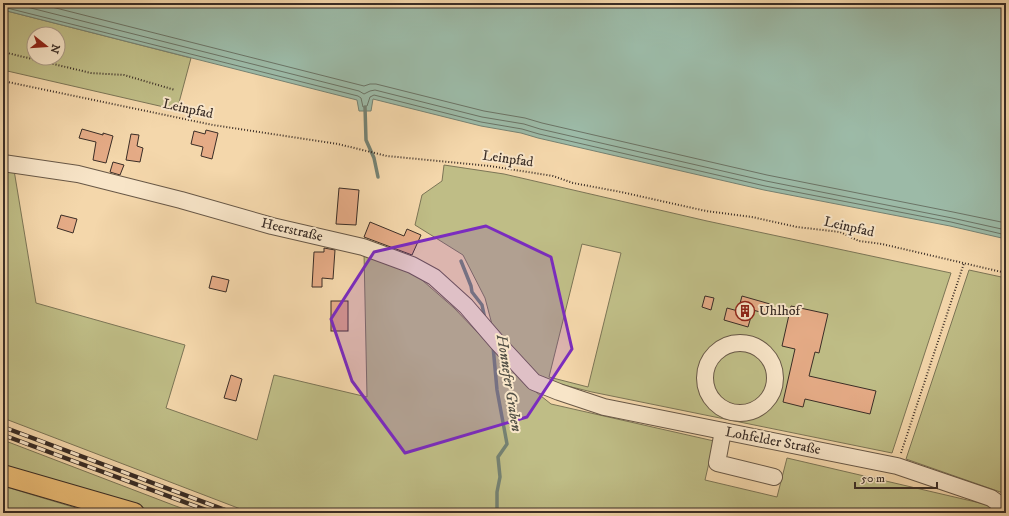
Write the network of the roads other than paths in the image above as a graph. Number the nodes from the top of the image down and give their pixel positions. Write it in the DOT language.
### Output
graph roads {
  1 [pos="3,163"];
  2 [pos="534,382"];
  3 [pos="731,412"];
  4 [pos="724,432"];
  5 [pos="3,475"];
  6 [pos="774,477"];
  7 [pos="134,513"];
  8 [pos="1004,513"];
  1 -- 2 [label="street, Heerstraße"];
  2 -- 4 [label="street, Lohfelder Straße"];
  3 -- 3 [label="street"];
  3 -- 4 [label="street"];
  4 -- 6 [label="street"];
  4 -- 8 [label="street, Lohfelder Straße"];
  5 -- 7 [label="main road"];
}
